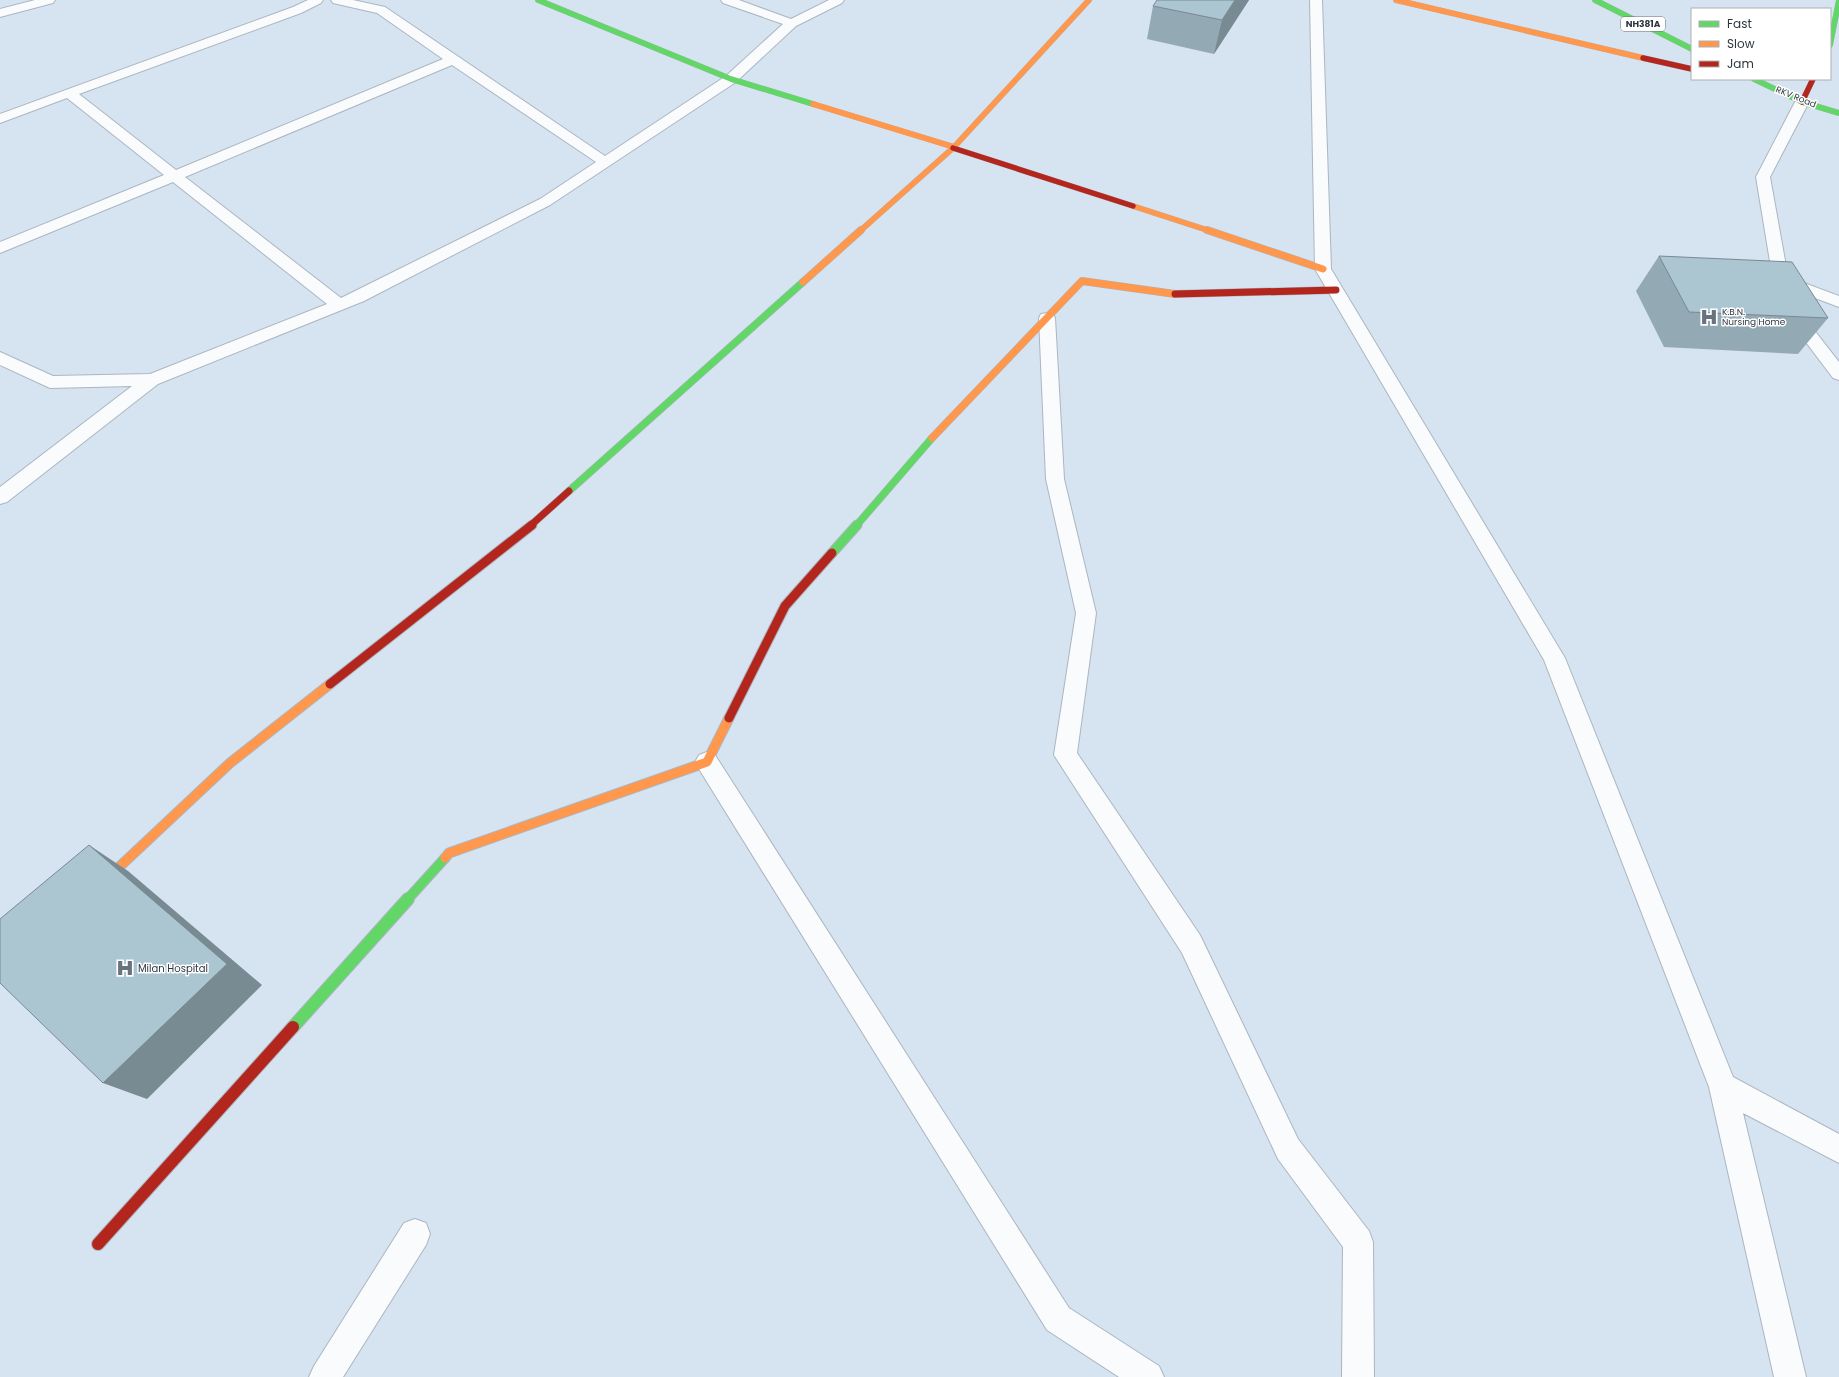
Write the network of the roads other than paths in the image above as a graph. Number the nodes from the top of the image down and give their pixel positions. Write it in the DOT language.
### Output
graph roads {
  1 [pos="49,0"];
  2 [pos="317,0"];
  3 [pos="337,0"];
  4 [pos="538,0"];
  5 [pos="727,0"];
  6 [pos="838,0"];
  7 [pos="1089,0"];
  8 [pos="1316,0"];
  9 [pos="1396,0"];
  10 [pos="1595,0"];
  11 [pos="1839,0"];
  12 [pos="0,13"];
  13 [pos="792,23"];
  14 [pos="1831,40"];
  15 [pos="1691,48"];
  16 [pos="453,60"];
  17 [pos="1691,69"];
  18 [pos="731,79"];
  19 [pos="1757,80"];
  20 [pos="1813,80"];
  21 [pos="69,93"];
  22 [pos="1802,102"];
  23 [pos="1839,113"];
  24 [pos="0,119"];
  25 [pos="954,147"];
  26 [pos="605,162"];
  27 [pos="173,176"];
  28 [pos="0,248"];
  29 [pos="1323,269"];
  30 [pos="1781,280"];
  31 [pos="1336,290"];
  32 [pos="1839,302"];
  33 [pos="339,305"];
  34 [pos="1047,318"];
  35 [pos="0,358"];
  36 [pos="1839,374"];
  37 [pos="152,380"];
  38 [pos="0,497"];
  39 [pos="707,762"];
  40 [pos="92,892"];
  41 [pos="1722,1087"];
  42 [pos="1839,1149"];
  43 [pos="415,1234"];
  44 [pos="98,1244"];
  45 [pos="325,1377"];
  46 [pos="1148,1377"];
  47 [pos="1358,1377"];
  48 [pos="1790,1377"];
  1 -- 12 [label="street"];
  2 -- 21 [label="street"];
  3 -- 16 [label="street"];
  4 -- 18 [label="main road"];
  5 -- 13 [label="street"];
  6 -- 13 [label="street"];
  7 -- 25 [label="main road"];
  8 -- 29 [label="street"];
  9 -- 17 [label="main road"];
  10 -- 15 [label="main road, NH381A"];
  11 -- 14 [label="main road"];
  13 -- 18 [label="street"];
  16 -- 26 [label="street"];
  16 -- 27 [label="street"];
  18 -- 25 [label="main road"];
  18 -- 26 [label="street"];
  19 -- 22 [label="main road, RKV Road"];
  20 -- 22 [label="main road"];
  21 -- 24 [label="street"];
  21 -- 27 [label="street"];
  22 -- 23 [label="main road, RKV Road"];
  22 -- 30 [label="street"];
  25 -- 29 [label="main road"];
  25 -- 40 [label="main road"];
  26 -- 33 [label="street"];
  27 -- 28 [label="street"];
  27 -- 33 [label="street"];
  29 -- 31 [label="street"];
  30 -- 32 [label="street"];
  30 -- 36 [label="street"];
  31 -- 34 [label="main road"];
  31 -- 41 [label="street"];
  33 -- 37 [label="street"];
  34 -- 39 [label="main road"];
  34 -- 47 [label="street"];
  35 -- 37 [label="street"];
  37 -- 38 [label="street"];
  39 -- 44 [label="main road"];
  39 -- 46 [label="street"];
  41 -- 42 [label="street"];
  41 -- 48 [label="street"];
  43 -- 45 [label="street"];
}
